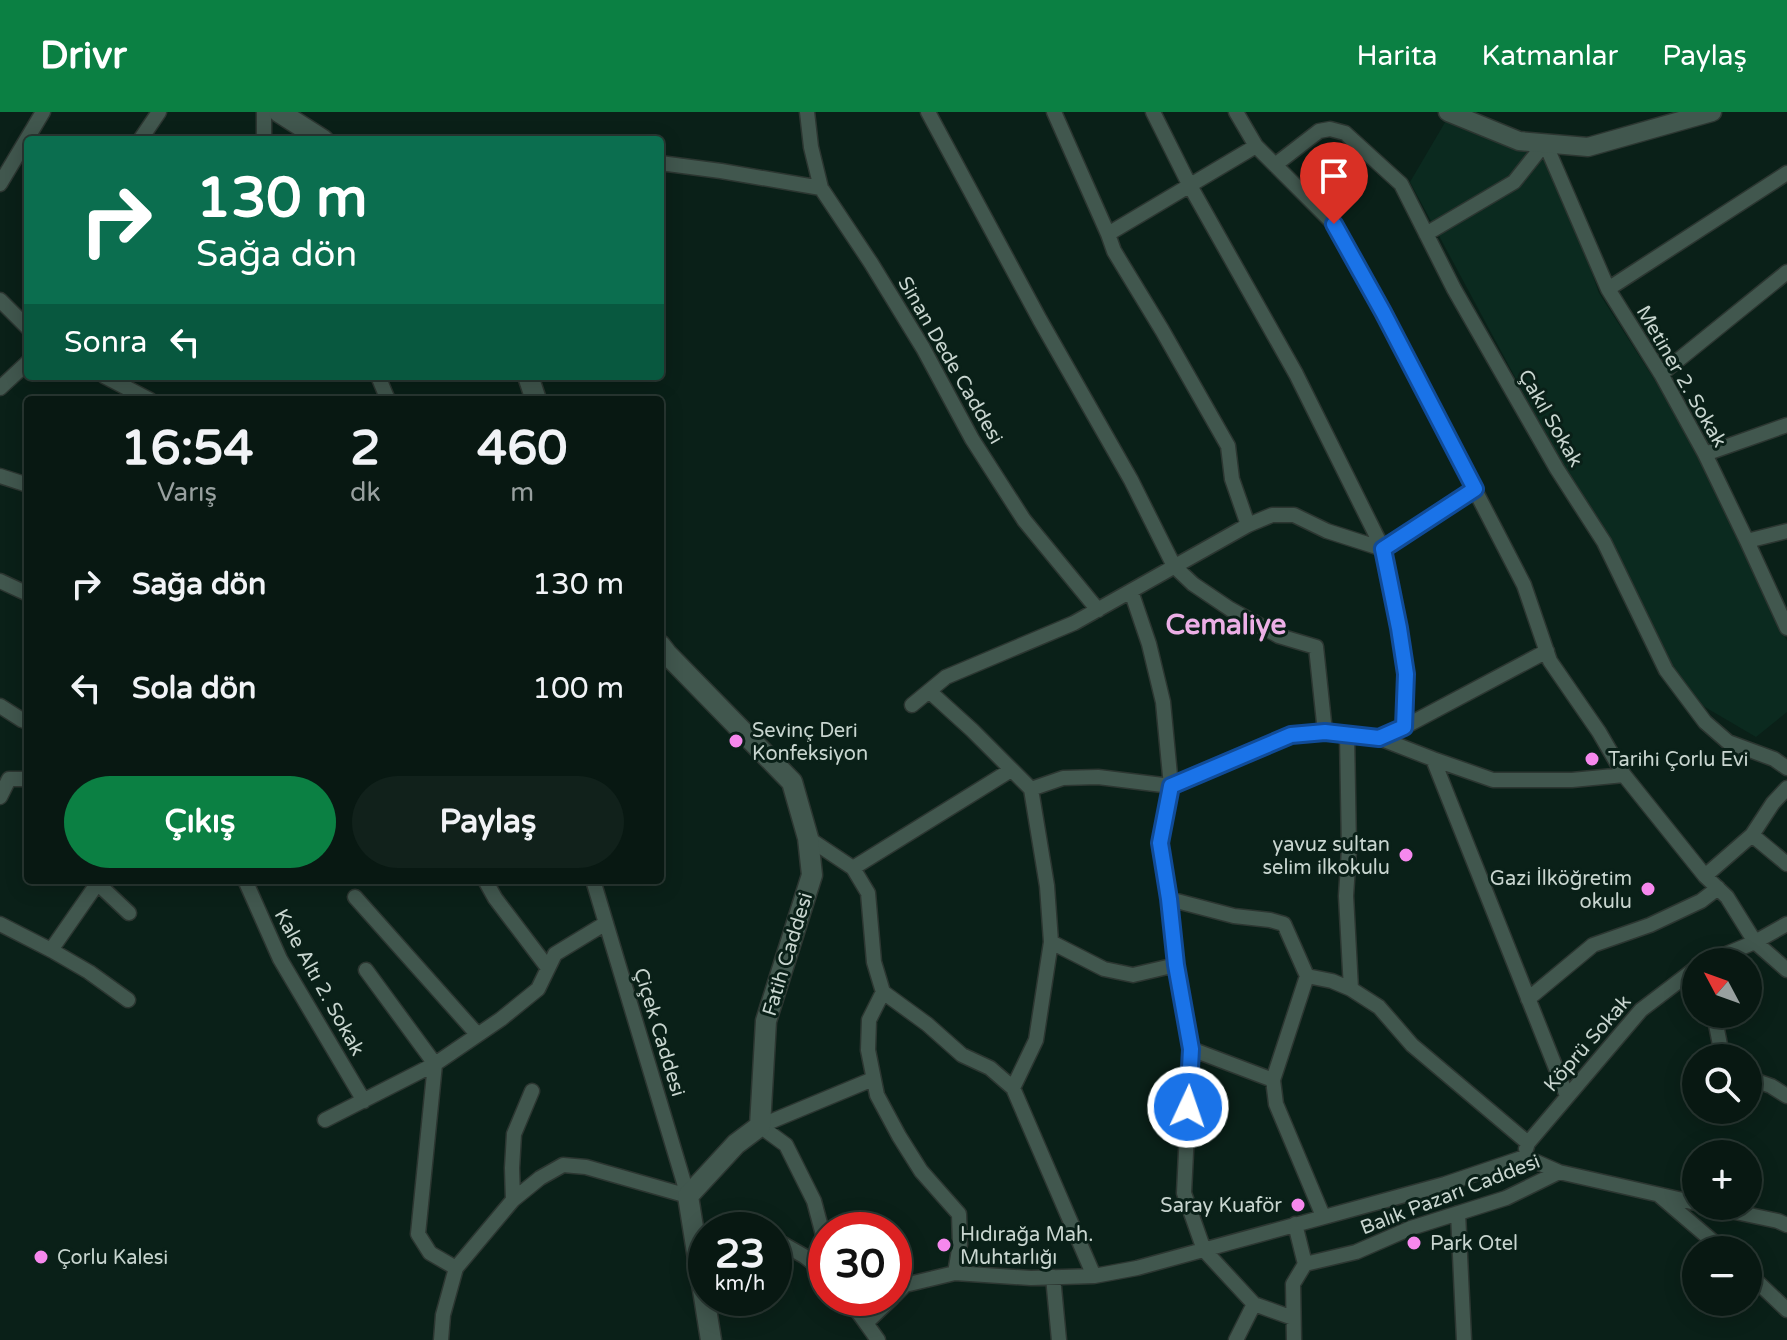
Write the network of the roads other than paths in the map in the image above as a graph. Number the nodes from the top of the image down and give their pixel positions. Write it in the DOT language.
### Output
graph roads {
  1 [pos="43,112"];
  2 [pos="159,112"];
  3 [pos="264,112"];
  4 [pos="279,112"];
  5 [pos="807,112"];
  6 [pos="928,112"];
  7 [pos="1054,112"];
  8 [pos="1153,112"];
  9 [pos="1236,112"];
  10 [pos="1448,112"];
  11 [pos="1712,112"];
  12 [pos="29,136"];
  13 [pos="143,136"];
  14 [pos="264,136"];
  15 [pos="317,136"];
  16 [pos="1545,143"];
  17 [pos="24,144"];
  18 [pos="1256,146"];
  19 [pos="664,164"];
  20 [pos="1275,165"];
  21 [pos="1787,173"];
  22 [pos="0,184"];
  23 [pos="1189,184"];
  24 [pos="821,188"];
  25 [pos="1108,234"];
  26 [pos="1426,234"];
  27 [pos="1787,272"];
  28 [pos="1608,289"];
  29 [pos="0,300"];
  30 [pos="24,320"];
  31 [pos="24,366"];
  32 [pos="1661,374"];
  33 [pos="112,380"];
  34 [pos="0,388"];
  35 [pos="142,396"];
  36 [pos="1787,425"];
  37 [pos="1705,454"];
  38 [pos="0,476"];
  39 [pos="24,484"];
  40 [pos="1475,489"];
  41 [pos="1248,525"];
  42 [pos="1787,531"];
  43 [pos="1747,541"];
  44 [pos="1383,549"];
  45 [pos="1174,566"];
  46 [pos="0,581"];
  47 [pos="1131,591"];
  48 [pos="24,592"];
  49 [pos="1098,610"];
  50 [pos="1787,628"];
  51 [pos="664,650"];
  52 [pos="1547,651"];
  53 [pos="929,691"];
  54 [pos="912,705"];
  55 [pos="0,706"];
  56 [pos="24,721"];
  57 [pos="1404,727"];
  58 [pos="1325,732"];
  59 [pos="1347,735"];
  60 [pos="1379,738"];
  61 [pos="1433,759"];
  62 [pos="1787,768"];
  63 [pos="1011,770"];
  64 [pos="1624,775"];
  65 [pos="9,779"];
  66 [pos="24,779"];
  67 [pos="1171,786"];
  68 [pos="1787,788"];
  69 [pos="1031,789"];
  70 [pos="24,790"];
  71 [pos="0,797"];
  72 [pos="1752,835"];
  73 [pos="808,838"];
  74 [pos="1787,864"];
  75 [pos="853,868"];
  76 [pos="1705,876"];
  77 [pos="94,884"];
  78 [pos="97,884"];
  79 [pos="247,884"];
  80 [pos="487,884"];
  81 [pos="594,884"];
  82 [pos="1718,888"];
  83 [pos="355,897"];
  84 [pos="1169,899"];
  85 [pos="129,913"];
  86 [pos="606,923"];
  87 [pos="0,924"];
  88 [pos="1787,924"];
  89 [pos="1051,942"];
  90 [pos="1755,942"];
  91 [pos="1741,948"];
  92 [pos="51,950"];
  93 [pos="1176,965"];
  94 [pos="548,968"];
  95 [pos="366,970"];
  96 [pos="1787,970"];
  97 [pos="1307,976"];
  98 [pos="1682,979"];
  99 [pos="1351,989"];
  100 [pos="883,992"];
  101 [pos="1528,999"];
  102 [pos="128,1000"];
  103 [pos="477,1034"];
  104 [pos="1191,1049"];
  105 [pos="435,1064"];
  106 [pos="873,1079"];
  107 [pos="1273,1080"];
  108 [pos="1762,1083"];
  109 [pos="1013,1088"];
  110 [pos="532,1091"];
  111 [pos="1567,1096"];
  112 [pos="1787,1096"];
  113 [pos="364,1101"];
  114 [pos="325,1120"];
  115 [pos="760,1126"];
  116 [pos="1526,1150"];
  117 [pos="1559,1172"];
  118 [pos="1657,1194"];
  119 [pos="688,1196"];
  120 [pos="513,1200"];
  121 [pos="1682,1200"];
  122 [pos="817,1212"];
  123 [pos="1458,1213"];
  124 [pos="1323,1216"];
  125 [pos="1762,1217"];
  126 [pos="1784,1221"];
  127 [pos="1295,1224"];
  128 [pos="1706,1236"];
  129 [pos="1204,1250"];
  130 [pos="1305,1264"];
  131 [pos="456,1268"];
  132 [pos="955,1273"];
  133 [pos="1094,1276"];
  134 [pos="1053,1277"];
  135 [pos="912,1283"];
  136 [pos="1762,1286"];
  137 [pos="1254,1304"];
  138 [pos="1787,1310"];
  139 [pos="861,1316"];
  140 [pos="873,1316"];
  141 [pos="1293,1318"];
  142 [pos="866,1323"];
  143 [pos="441,1340"];
  144 [pos="711,1340"];
  145 [pos="878,1340"];
  146 [pos="1059,1340"];
  147 [pos="1236,1340"];
  148 [pos="1294,1340"];
  149 [pos="1464,1340"];
  1 -- 12 [label="street"];
  2 -- 13 [label="street"];
  3 -- 14 [label="street"];
  4 -- 15 [label="main road"];
  5 -- 24 [label="street, Sinan Dede Caddesi"];
  6 -- 45 [label="street"];
  7 -- 25 [label="street"];
  8 -- 23 [label="street"];
  9 -- 18 [label="street"];
  10 -- 16 [label="street"];
  11 -- 16 [label="street"];
  16 -- 26 [label="street"];
  16 -- 28 [label="street, Metiner 2. Sokak"];
  17 -- 22 [label="street"];
  18 -- 20 [label="street"];
  18 -- 23 [label="street"];
  19 -- 24 [label="street"];
  20 -- 26 [label="street, Çakıl Sokak"];
  20 -- 40 [label="street"];
  21 -- 28 [label="street"];
  23 -- 25 [label="street"];
  23 -- 44 [label="street"];
  24 -- 49 [label="street, Sinan Dede Caddesi"];
  25 -- 41 [label="street"];
  26 -- 62 [label="street, Çakıl Sokak"];
  27 -- 32 [label="street"];
  28 -- 32 [label="street, Metiner 2. Sokak"];
  29 -- 30 [label="street"];
  31 -- 34 [label="street"];
  32 -- 37 [label="street, Metiner 2. Sokak"];
  33 -- 35 [label="street"];
  36 -- 37 [label="street"];
  37 -- 43 [label="street, Metiner 2. Sokak"];
  38 -- 39 [label="street"];
  40 -- 44 [label="street"];
  40 -- 52 [label="street"];
  41 -- 44 [label="street"];
  41 -- 45 [label="street"];
  42 -- 43 [label="street"];
  43 -- 50 [label="street, Metiner 2. Sokak"];
  44 -- 57 [label="street"];
  45 -- 47 [label="street"];
  45 -- 58 [label="street"];
  46 -- 48 [label="street"];
  47 -- 49 [label="street"];
  47 -- 67 [label="street"];
  49 -- 53 [label="street"];
  51 -- 73 [label="main road, Fatih Caddesi"];
  52 -- 57 [label="street"];
  52 -- 64 [label="street"];
  53 -- 54 [label="street"];
  53 -- 63 [label="street"];
  55 -- 56 [label="street"];
  57 -- 60 [label="street"];
  58 -- 59 [label="street"];
  58 -- 67 [label="street"];
  59 -- 60 [label="street"];
  59 -- 99 [label="street"];
  60 -- 61 [label="street"];
  61 -- 64 [label="street"];
  61 -- 101 [label="street"];
  63 -- 69 [label="street"];
  63 -- 75 [label="street"];
  64 -- 76 [label="street"];
  65 -- 66 [label="street"];
  65 -- 70 [label="street"];
  65 -- 71 [label="street"];
  67 -- 69 [label="street"];
  67 -- 84 [label="street"];
  68 -- 72 [label="street"];
  69 -- 89 [label="street"];
  72 -- 74 [label="street"];
  72 -- 76 [label="street"];
  73 -- 75 [label="street"];
  73 -- 115 [label="main road, Fatih Caddesi"];
  75 -- 100 [label="street"];
  76 -- 82 [label="street"];
  77 -- 92 [label="street"];
  78 -- 85 [label="street"];
  79 -- 113 [label="street, Kale Altı 2. Sokak"];
  80 -- 94 [label="street"];
  81 -- 86 [label="street, Çiçek Caddesi"];
  82 -- 90 [label="street"];
  82 -- 101 [label="street"];
  83 -- 103 [label="street"];
  84 -- 93 [label="street"];
  84 -- 97 [label="street"];
  86 -- 94 [label="street"];
  86 -- 119 [label="street, Çiçek Caddesi"];
  87 -- 92 [label="street"];
  88 -- 90 [label="street"];
  89 -- 93 [label="street"];
  89 -- 109 [label="street"];
  90 -- 91 [label="street"];
  90 -- 96 [label="street"];
  92 -- 102 [label="street"];
  93 -- 104 [label="street"];
  94 -- 103 [label="street"];
  95 -- 105 [label="street"];
  97 -- 99 [label="street"];
  97 -- 107 [label="street"];
  98 -- 111 [label="street, Köprü Sokak"];
  99 -- 116 [label="street"];
  100 -- 106 [label="street"];
  100 -- 109 [label="street"];
  101 -- 111 [label="street"];
  103 -- 105 [label="street"];
  104 -- 107 [label="street"];
  104 -- 129 [label="street"];
  105 -- 113 [label="street"];
  105 -- 131 [label="street"];
  106 -- 115 [label="street"];
  106 -- 132 [label="street"];
  107 -- 124 [label="street"];
  108 -- 112 [label="street"];
  109 -- 133 [label="street"];
  110 -- 120 [label="street"];
  111 -- 116 [label="street, Köprü Sokak"];
  113 -- 114 [label="street"];
  115 -- 119 [label="main road"];
  115 -- 122 [label="street"];
  116 -- 117 [label="street"];
  116 -- 124 [label="street"];
  117 -- 118 [label="street, Balık Pazarı Caddesi"];
  117 -- 123 [label="street, Balık Pazarı Caddesi"];
  118 -- 121 [label="street, Balık Pazarı Caddesi"];
  118 -- 128 [label="street"];
  119 -- 120 [label="street"];
  119 -- 144 [label="main road"];
  120 -- 131 [label="street"];
  123 -- 130 [label="street, Balık Pazarı Caddesi"];
  123 -- 149 [label="street"];
  124 -- 127 [label="street"];
  125 -- 126 [label="street"];
  127 -- 129 [label="street"];
  127 -- 130 [label="street"];
  129 -- 133 [label="street"];
  129 -- 137 [label="street"];
  130 -- 141 [label="street"];
  131 -- 143 [label="street"];
  132 -- 134 [label="street"];
  132 -- 135 [label="street"];
  133 -- 134 [label="street"];
  134 -- 146 [label="street"];
  136 -- 138 [label="street"];
  137 -- 141 [label="street"];
  137 -- 147 [label="street"];
  139 -- 142 [label="street"];
  140 -- 142 [label="street"];
  141 -- 148 [label="street"];
  142 -- 145 [label="street"];
}
